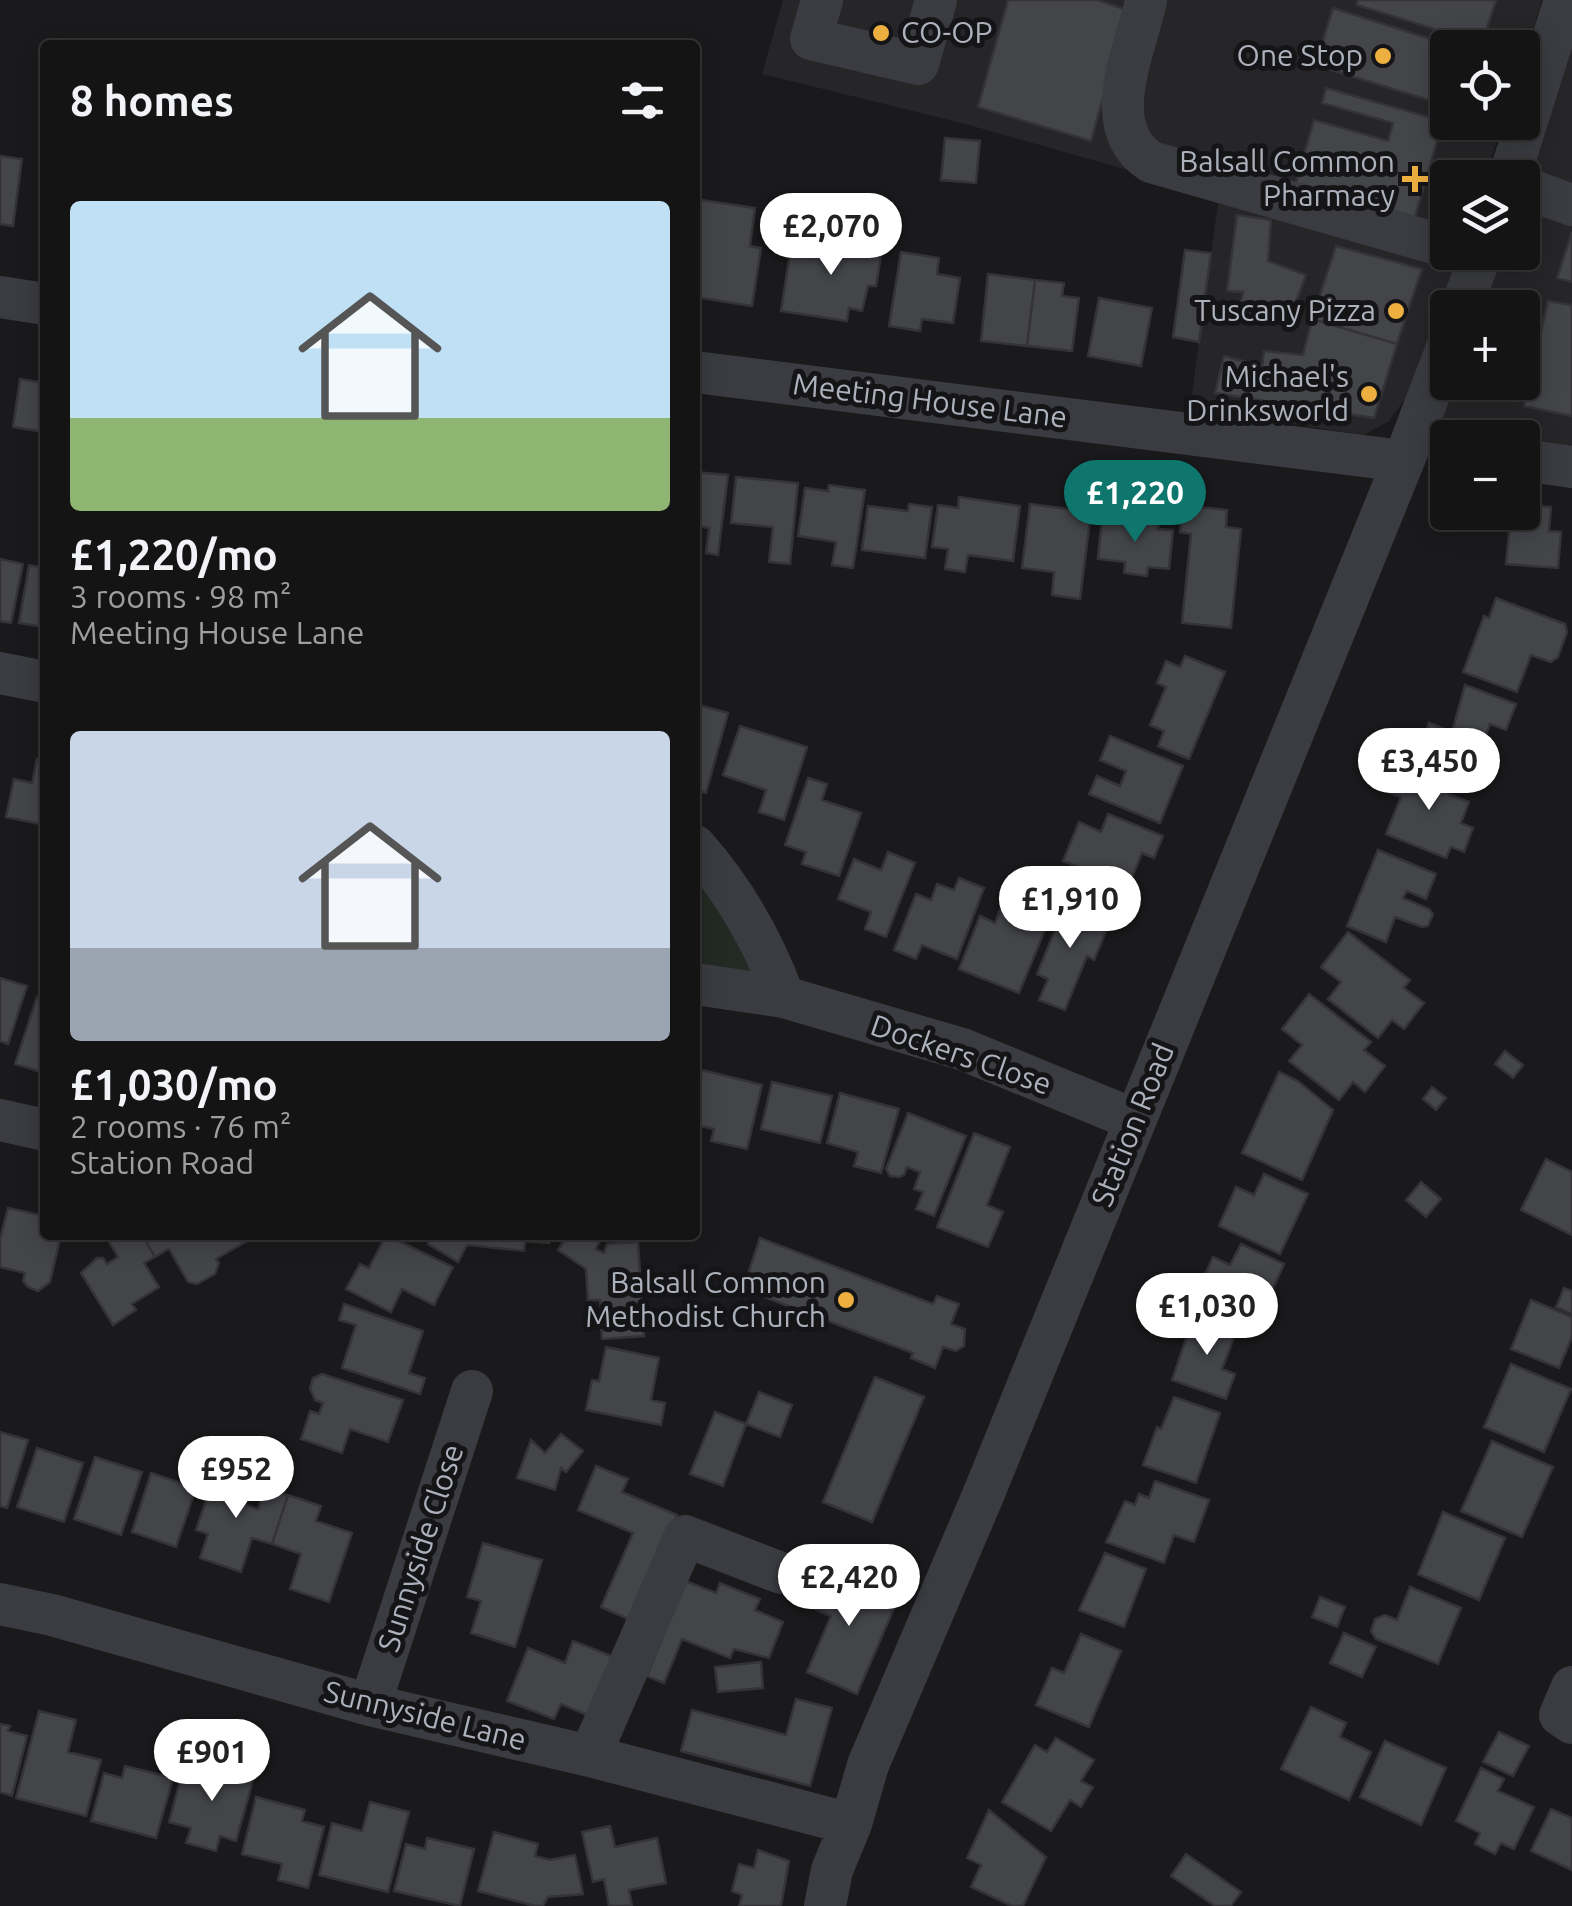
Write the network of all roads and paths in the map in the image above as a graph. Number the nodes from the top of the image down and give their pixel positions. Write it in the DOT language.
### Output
graph roads {
  1 [pos="822,0"];
  2 [pos="936,0"];
  3 [pos="1146,0"];
  4 [pos="1564,0"];
  5 [pos="1560,58"];
  6 [pos="1518,160"];
  7 [pos="1540,193"];
  8 [pos="1572,205"];
  9 [pos="1430,241"];
  10 [pos="0,297"];
  11 [pos="40,303"];
  12 [pos="700,373"];
  13 [pos="1434,400"];
  14 [pos="1420,452"];
  15 [pos="1540,463"];
  16 [pos="1572,467"];
  17 [pos="0,673"];
  18 [pos="40,681"];
  19 [pos="700,852"];
  20 [pos="700,985"];
  21 [pos="784,997"];
  22 [pos="0,1120"];
  23 [pos="1135,1120"];
  24 [pos="40,1129"];
  25 [pos="472,1391"];
  26 [pos="781,1573"];
  27 [pos="0,1604"];
  28 [pos="1572,1687"];
  29 [pos="370,1705"];
  30 [pos="1572,1723"];
  31 [pos="590,1756"];
  32 [pos="851,1824"];
  33 [pos="825,1906"];
  1 -- 2 [label="street"];
  3 -- 9 [label="street"];
  4 -- 5 [label="street"];
  5 -- 6 [label="street"];
  7 -- 8 [label="street"];
  10 -- 11 [label="street"];
  12 -- 14 [label="street, Meeting House Lane"];
  13 -- 14 [label="street, Station Road"];
  14 -- 23 [label="street, Station Road"];
  15 -- 16 [label="street"];
  17 -- 18 [label="street"];
  19 -- 21 [label="street"];
  20 -- 21 [label="street, Dockers Close"];
  21 -- 23 [label="street, Dockers Close"];
  22 -- 24 [label="street"];
  23 -- 32 [label="street, Station Road"];
  25 -- 29 [label="street, Sunnyside Close"];
  26 -- 31 [label="street"];
  27 -- 29 [label="street, Sunnyside Lane"];
  28 -- 30 [label="street"];
  29 -- 31 [label="street, Sunnyside Lane"];
  31 -- 32 [label="street, Sunnyside Lane"];
  32 -- 33 [label="street, Station Road"];
}
